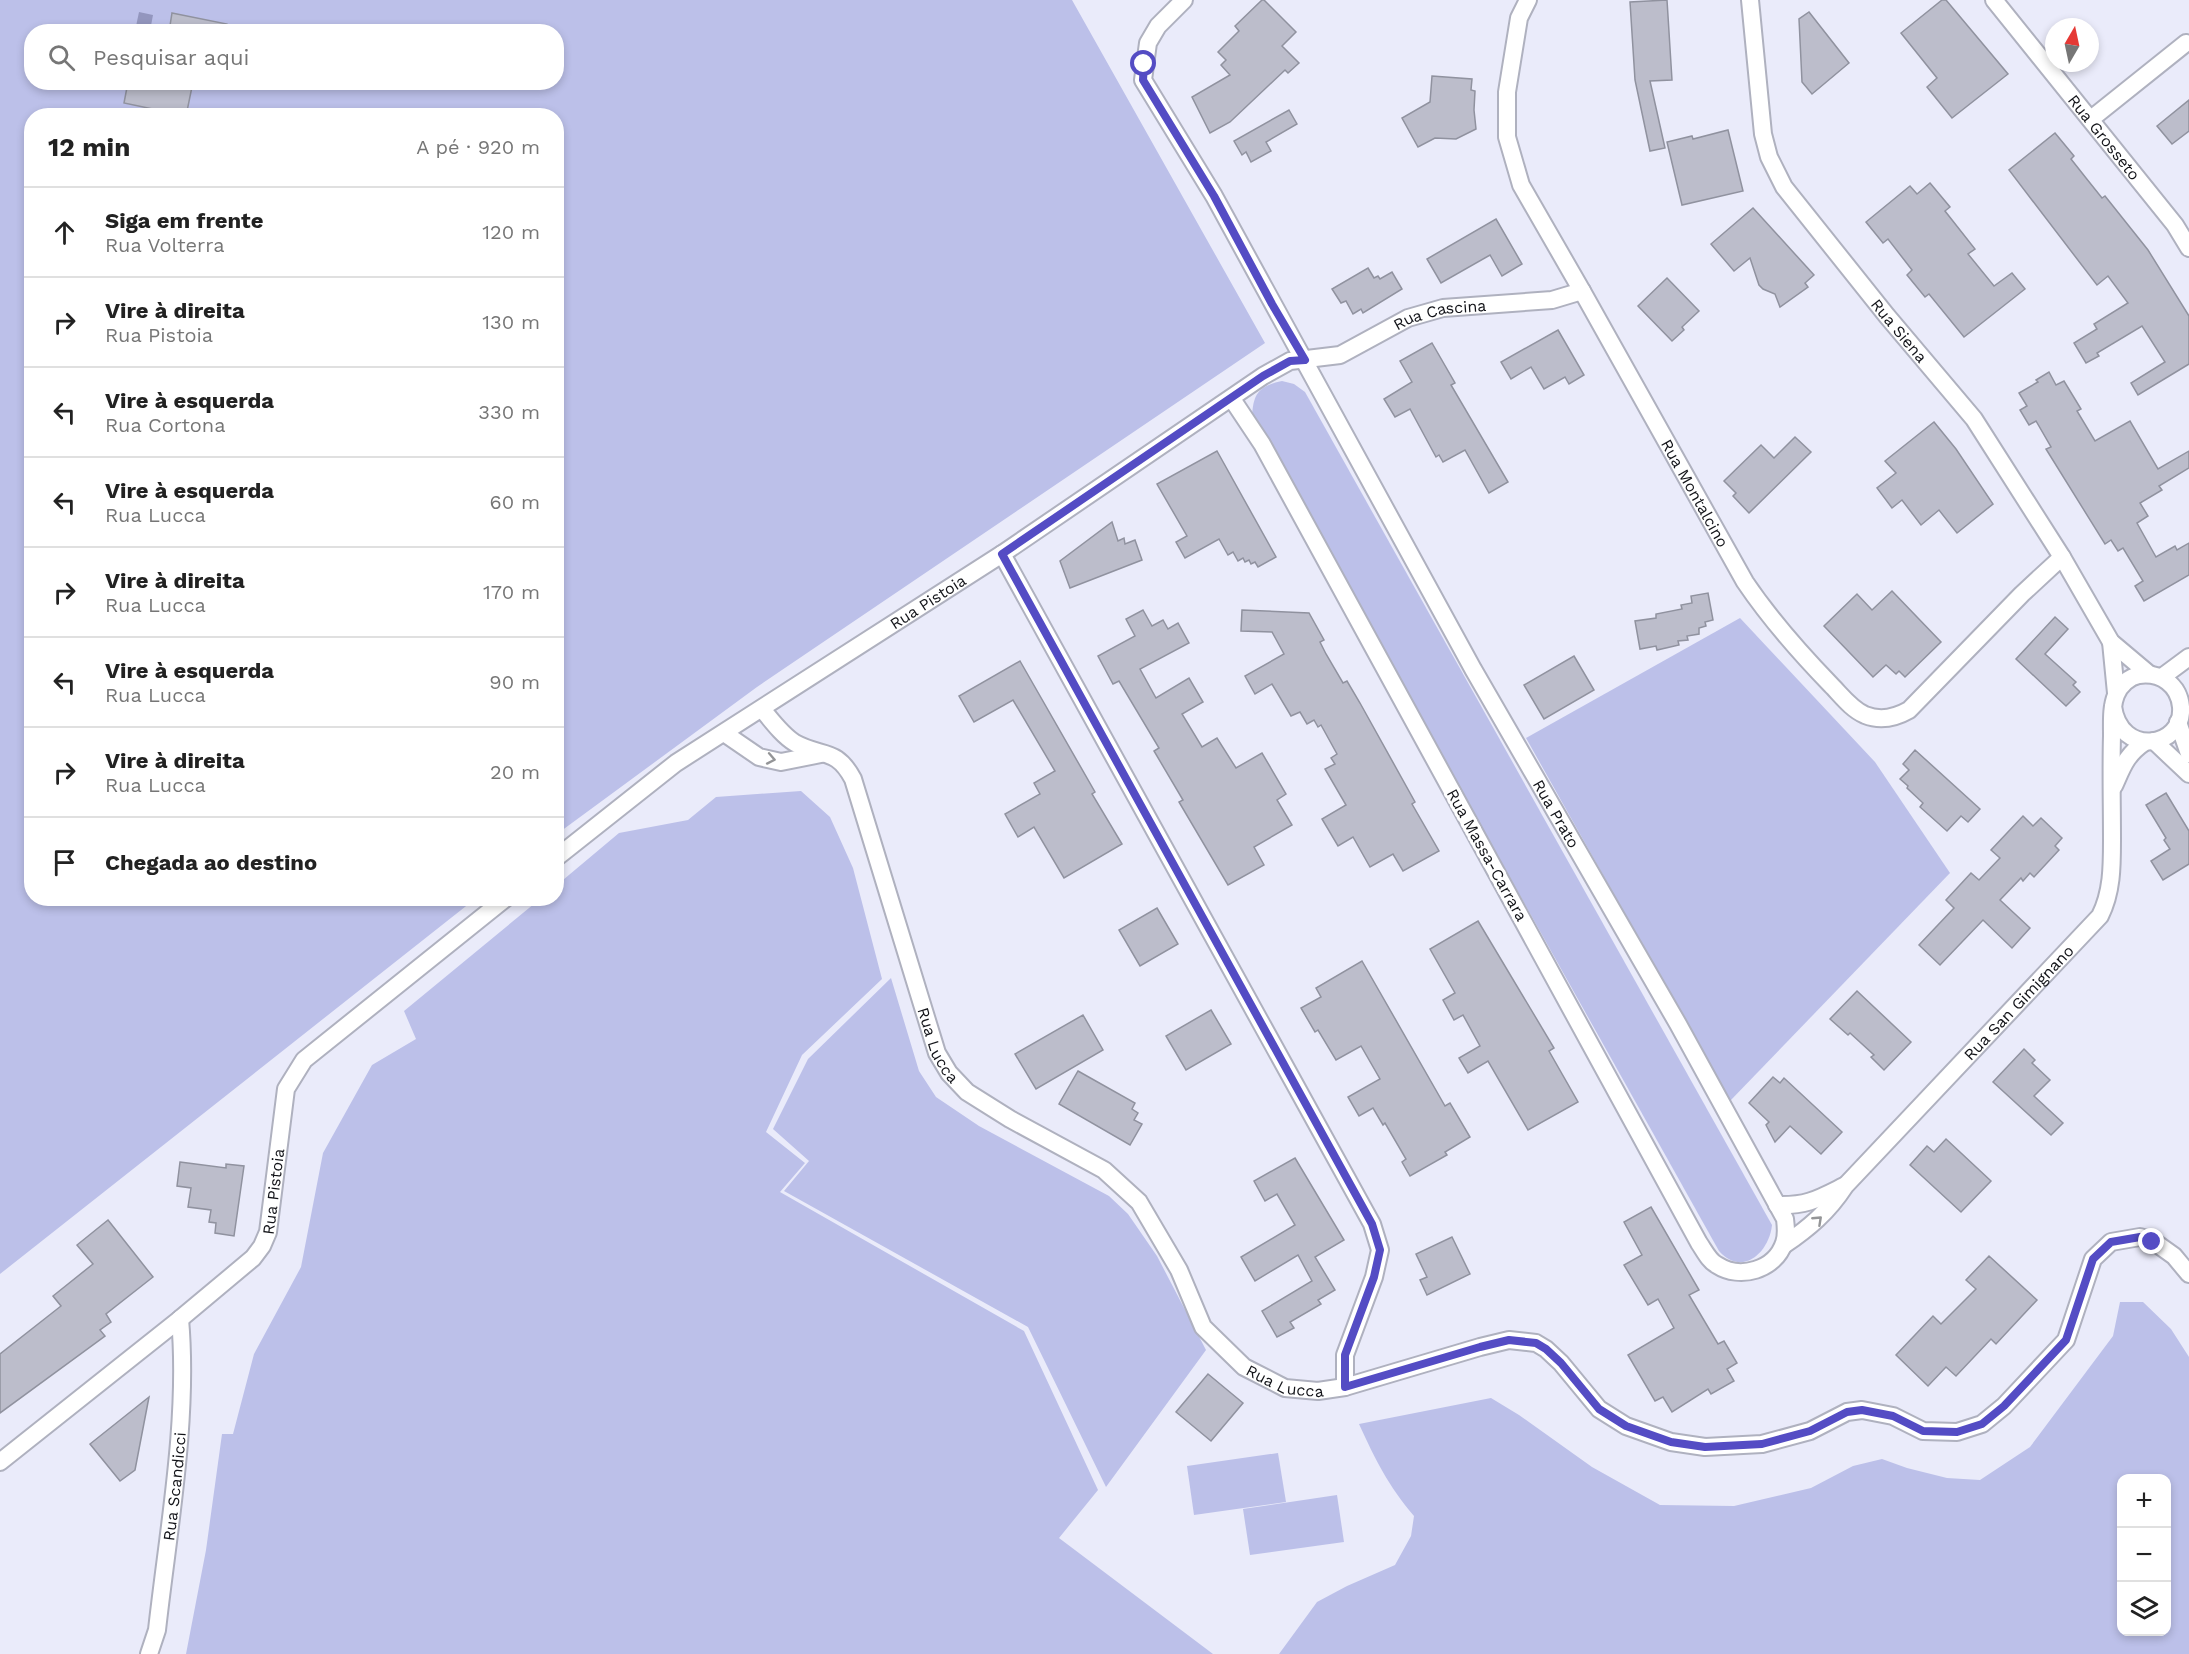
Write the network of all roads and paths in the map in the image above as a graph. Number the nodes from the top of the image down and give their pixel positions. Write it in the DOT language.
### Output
graph roads {
  1 [pos="1184,0"];
  2 [pos="1528,0"];
  3 [pos="1750,0"];
  4 [pos="1994,0"];
  5 [pos="2186,43"];
  6 [pos="2091,119"];
  7 [pos="2189,248"];
  8 [pos="1582,291"];
  9 [pos="1305,360"];
  10 [pos="1232,399"];
  11 [pos="1002,554"];
  12 [pos="2062,557"];
  13 [pos="2111,642"];
  14 [pos="2189,657"];
  15 [pos="2155,676"];
  16 [pos="2184,691"];
  17 [pos="2115,700"];
  18 [pos="762,709"];
  19 [pos="2178,723"];
  20 [pos="724,733"];
  21 [pos="2150,741"];
  22 [pos="825,753"];
  23 [pos="2189,754"];
  24 [pos="2189,774"];
  25 [pos="2113,787"];
  26 [pos="564,852"];
  27 [pos="496,906"];
  28 [pos="1845,1186"];
  29 [pos="1777,1205"];
  30 [pos="1784,1245"];
  31 [pos="2189,1274"];
  32 [pos="180,1319"];
  33 [pos="1345,1387"];
  34 [pos="0,1462"];
  35 [pos="149,1654"];
  1 -- 9 [label="street, Rua Prato"];
  2 -- 8 [label="street, Rua Montalcino"];
  3 -- 12 [label="street, Rua Siena"];
  4 -- 6 [label="street, Rua Grosseto"];
  5 -- 6 [label="street"];
  6 -- 7 [label="street, Rua Grosseto"];
  8 -- 9 [label="street, Rua Cascina"];
  8 -- 12 [label="street, Rua Montalcino"];
  9 -- 10 [label="street, Rua Pistoia"];
  9 -- 29 [label="street, Rua Prato"];
  10 -- 11 [label="street, Rua Pistoia"];
  10 -- 30 [label="street, Rua Massa-Carrara"];
  11 -- 18 [label="street, Rua Pistoia"];
  11 -- 33 [label="street"];
  12 -- 13 [label="street, Rua Siena"];
  13 -- 15 [label="street, Rua Siena"];
  13 -- 17 [label="street, Rua Siena"];
  14 -- 15 [label="street"];
  15 -- 16 [label="street"];
  15 -- 17 [label="street"];
  16 -- 19 [label="street"];
  17 -- 21 [label="street"];
  17 -- 25 [label="street, Rua San Gimignano"];
  18 -- 20 [label="street, Rua Pistoia"];
  18 -- 22 [label="street, Rua Lucca"];
  19 -- 21 [label="street"];
  19 -- 23 [label="street"];
  20 -- 22 [label="street, one-way"];
  20 -- 26 [label="street, Rua Pistoia"];
  21 -- 24 [label="street"];
  21 -- 25 [label="street, Rua San Gimignano"];
  22 -- 33 [label="street, Rua Lucca"];
  25 -- 28 [label="street, Rua San Gimignano"];
  27 -- 32 [label="street, Rua Pistoia"];
  28 -- 29 [label="street, Rua San Gimignano"];
  30 -- 28 [label="street, Rua San Gimignano, one-way"];
  29 -- 30 [label="street, Rua Prato"];
  31 -- 33 [label="street, Rua Lucca"];
  32 -- 34 [label="street, Rua Pistoia"];
  32 -- 35 [label="street, Rua Scandicci"];
}
